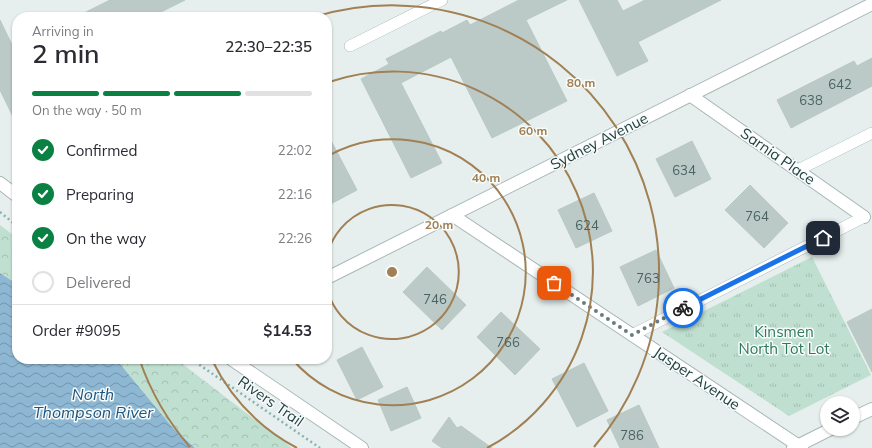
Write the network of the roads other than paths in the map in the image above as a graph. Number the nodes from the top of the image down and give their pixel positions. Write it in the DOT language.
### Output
graph roads {
  1 [pos="442,0"];
  2 [pos="872,4"];
  3 [pos="350,46"];
  4 [pos="690,95"];
  5 [pos="872,133"];
  6 [pos="798,170"];
  7 [pos="0,183"];
  8 [pos="12,192"];
  9 [pos="452,215"];
  10 [pos="864,217"];
  11 [pos="332,275"];
  12 [pos="632,335"];
  13 [pos="239,364"];
  14 [pos="872,408"];
  15 [pos="860,414"];
  16 [pos="820,435"];
  17 [pos="798,447"];
  18 [pos="362,448"];
  1 -- 3 [label="lane"];
  2 -- 4 [label="street, Sydney Avenue"];
  4 -- 6 [label="street, Sarnia Place"];
  4 -- 9 [label="street, Sydney Avenue"];
  5 -- 6 [label="lane"];
  6 -- 10 [label="street, Sarnia Place"];
  7 -- 8 [label="street"];
  9 -- 11 [label="street, Sydney Avenue"];
  9 -- 12 [label="street, Jasper Avenue"];
  10 -- 12 [label="lane"];
  12 -- 17 [label="street, Jasper Avenue"];
  13 -- 18 [label="street"];
  14 -- 15 [label="street"];
  16 -- 17 [label="street"];
}
